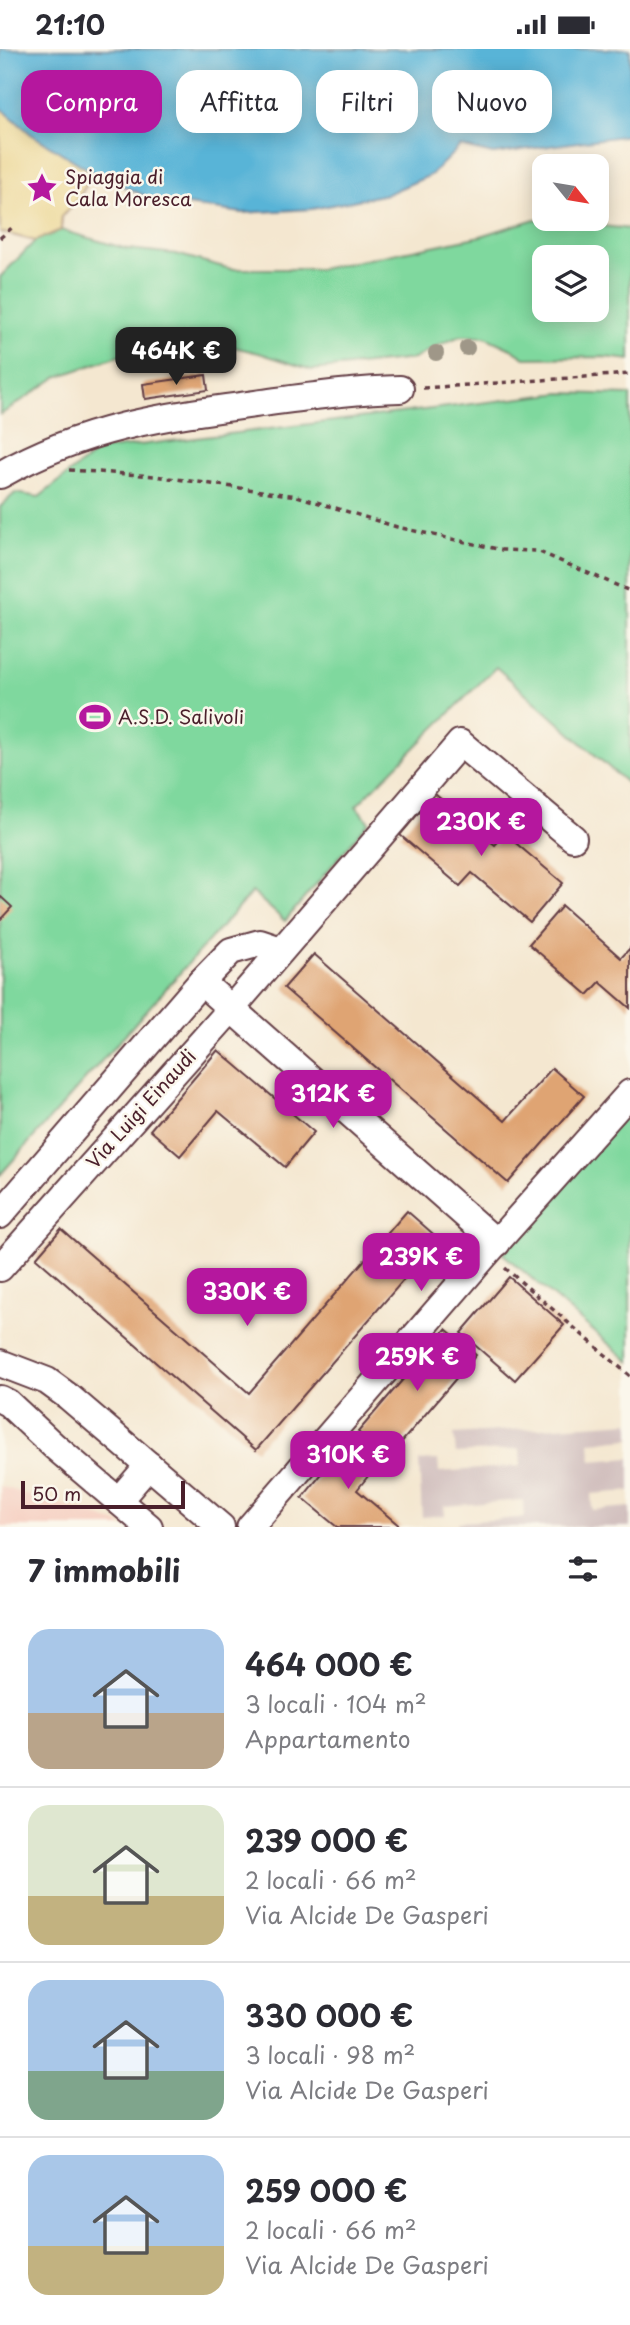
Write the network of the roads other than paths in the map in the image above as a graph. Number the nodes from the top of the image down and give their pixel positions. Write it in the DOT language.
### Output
graph roads {
  1 [pos="400,389"];
  2 [pos="0,475"];
  3 [pos="573,838"];
  4 [pos="281,950"];
  5 [pos="201,982"];
  6 [pos="232,1008"];
  7 [pos="630,1093"];
  8 [pos="0,1215"];
  9 [pos="492,1248"];
  10 [pos="0,1268"];
  11 [pos="0,1363"];
  12 [pos="0,1399"];
  13 [pos="149,1465"];
  14 [pos="118,1501"];
  15 [pos="149,1527"];
  16 [pos="221,1527"];
  17 [pos="250,1527"];
  1 -- 2 [label="street"];
  3 -- 4 [label="street, Via Luigi Einaudi"];
  4 -- 5 [label="street, Via Luigi Einaudi"];
  4 -- 6 [label="street, Via Luigi Einaudi"];
  5 -- 6 [label="street"];
  5 -- 8 [label="street, Via Luigi Einaudi"];
  6 -- 9 [label="street"];
  6 -- 10 [label="street, Via Luigi Einaudi"];
  7 -- 9 [label="street"];
  9 -- 17 [label="street"];
  11 -- 13 [label="street"];
  12 -- 14 [label="street"];
  13 -- 14 [label="street"];
  13 -- 16 [label="street"];
  14 -- 15 [label="street"];
}
